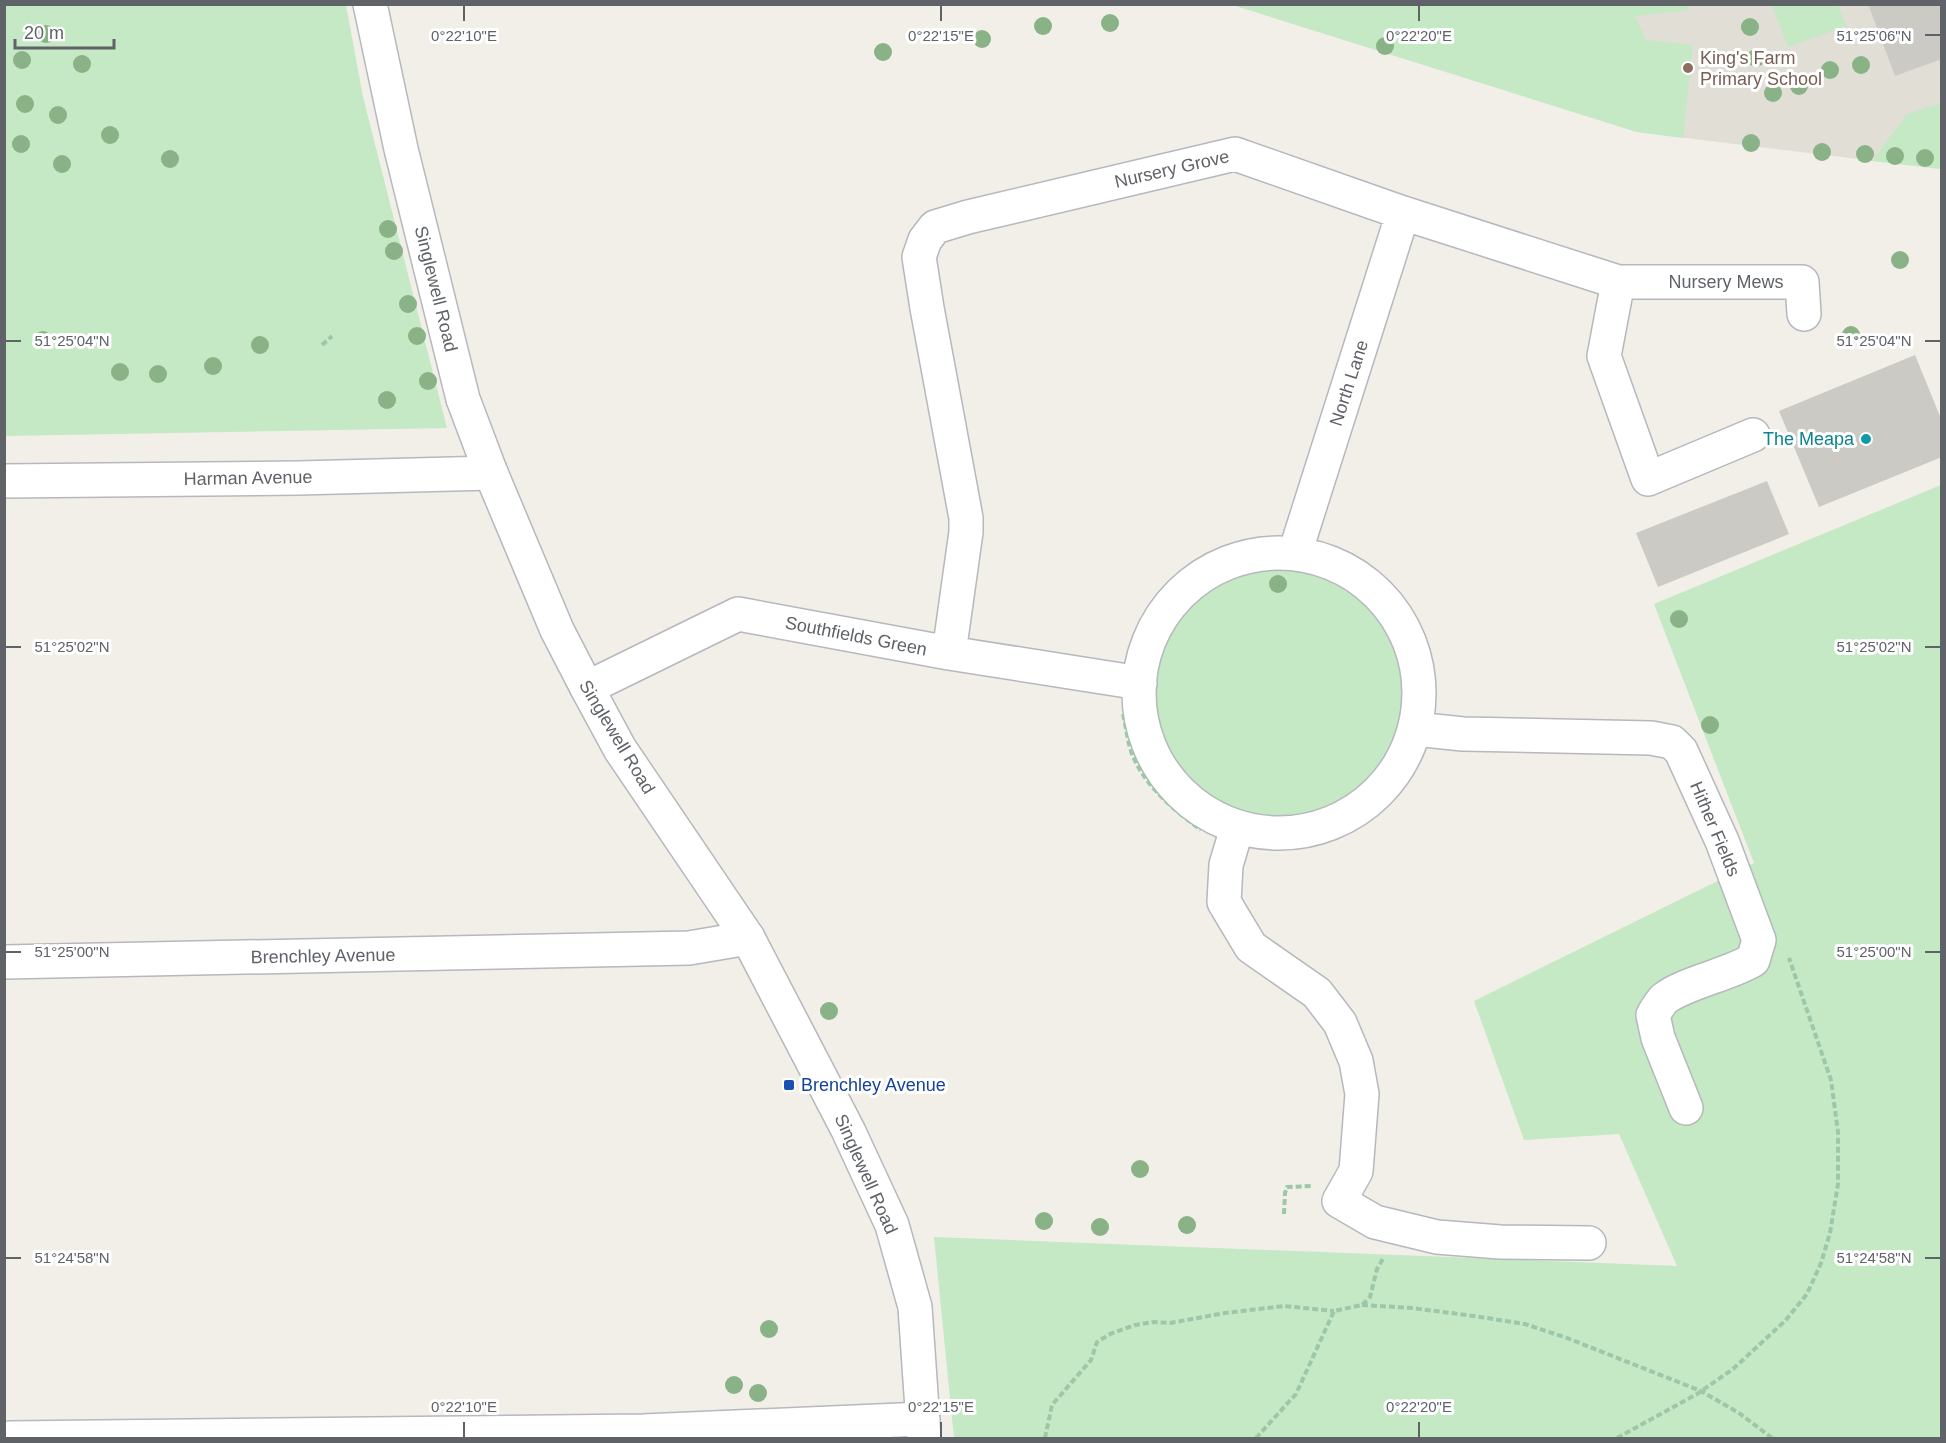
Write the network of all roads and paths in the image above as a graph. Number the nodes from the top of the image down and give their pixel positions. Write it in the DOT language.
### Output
graph roads {
  1 [pos="370,4"];
  2 [pos="1403,213"];
  3 [pos="1618,282"];
  4 [pos="1804,314"];
  5 [pos="332,336"];
  6 [pos="322,345"];
  7 [pos="1753,435"];
  8 [pos="490,473"];
  9 [pos="4,481"];
  10 [pos="1295,553"];
  11 [pos="949,653"];
  12 [pos="1140,684"];
  13 [pos="587,688"];
  14 [pos="1123,711"];
  15 [pos="1415,729"];
  16 [pos="1237,828"];
  17 [pos="1206,834"];
  18 [pos="748,938"];
  19 [pos="1759,940"];
  20 [pos="4,962"];
  21 [pos="1686,1108"];
  22 [pos="1329,1193"];
  23 [pos="1284,1214"];
  24 [pos="1404,1229"];
  25 [pos="1589,1244"];
  26 [pos="1362,1305"];
  27 [pos="1334,1311"];
  28 [pos="1701,1391"];
  29 [pos="923,1429"];
  30 [pos="10,1438"];
  31 [pos="1045,1438"];
  32 [pos="1256,1438"];
  33 [pos="1617,1438"];
  34 [pos="1772,1438"];
  1 -- 8 [label="street, Singlewell Road"];
  2 -- 3 [label="street, Nursery Grove"];
  2 -- 10 [label="street, North Lane"];
  2 -- 11 [label="street, Nursery Grove"];
  3 -- 4 [label="street, Nursery Mews"];
  3 -- 7 [label="street"];
  5 -- 6 [label="path"];
  8 -- 9 [label="street, Harman Avenue"];
  8 -- 13 [label="street, Singlewell Road"];
  10 -- 12 [label="street"];
  10 -- 15 [label="street"];
  11 -- 12 [label="street, Southfields Green"];
  11 -- 13 [label="street, Southfields Green"];
  12 -- 16 [label="street"];
  13 -- 18 [label="street, Singlewell Road"];
  14 -- 17 [label="path"];
  15 -- 16 [label="street"];
  15 -- 19 [label="street, Hither Fields"];
  16 -- 22 [label="street"];
  18 -- 20 [label="street, Brenchley Avenue"];
  18 -- 29 [label="street, Singlewell Road"];
  19 -- 21 [label="street"];
  19 -- 28 [label="path"];
  22 -- 23 [label="path"];
  22 -- 24 [label="street"];
  24 -- 25 [label="street"];
  24 -- 26 [label="path"];
  26 -- 27 [label="path"];
  26 -- 28 [label="path"];
  27 -- 31 [label="path"];
  27 -- 32 [label="path"];
  28 -- 33 [label="path"];
  28 -- 34 [label="path"];
  29 -- 30 [label="street"];
}
